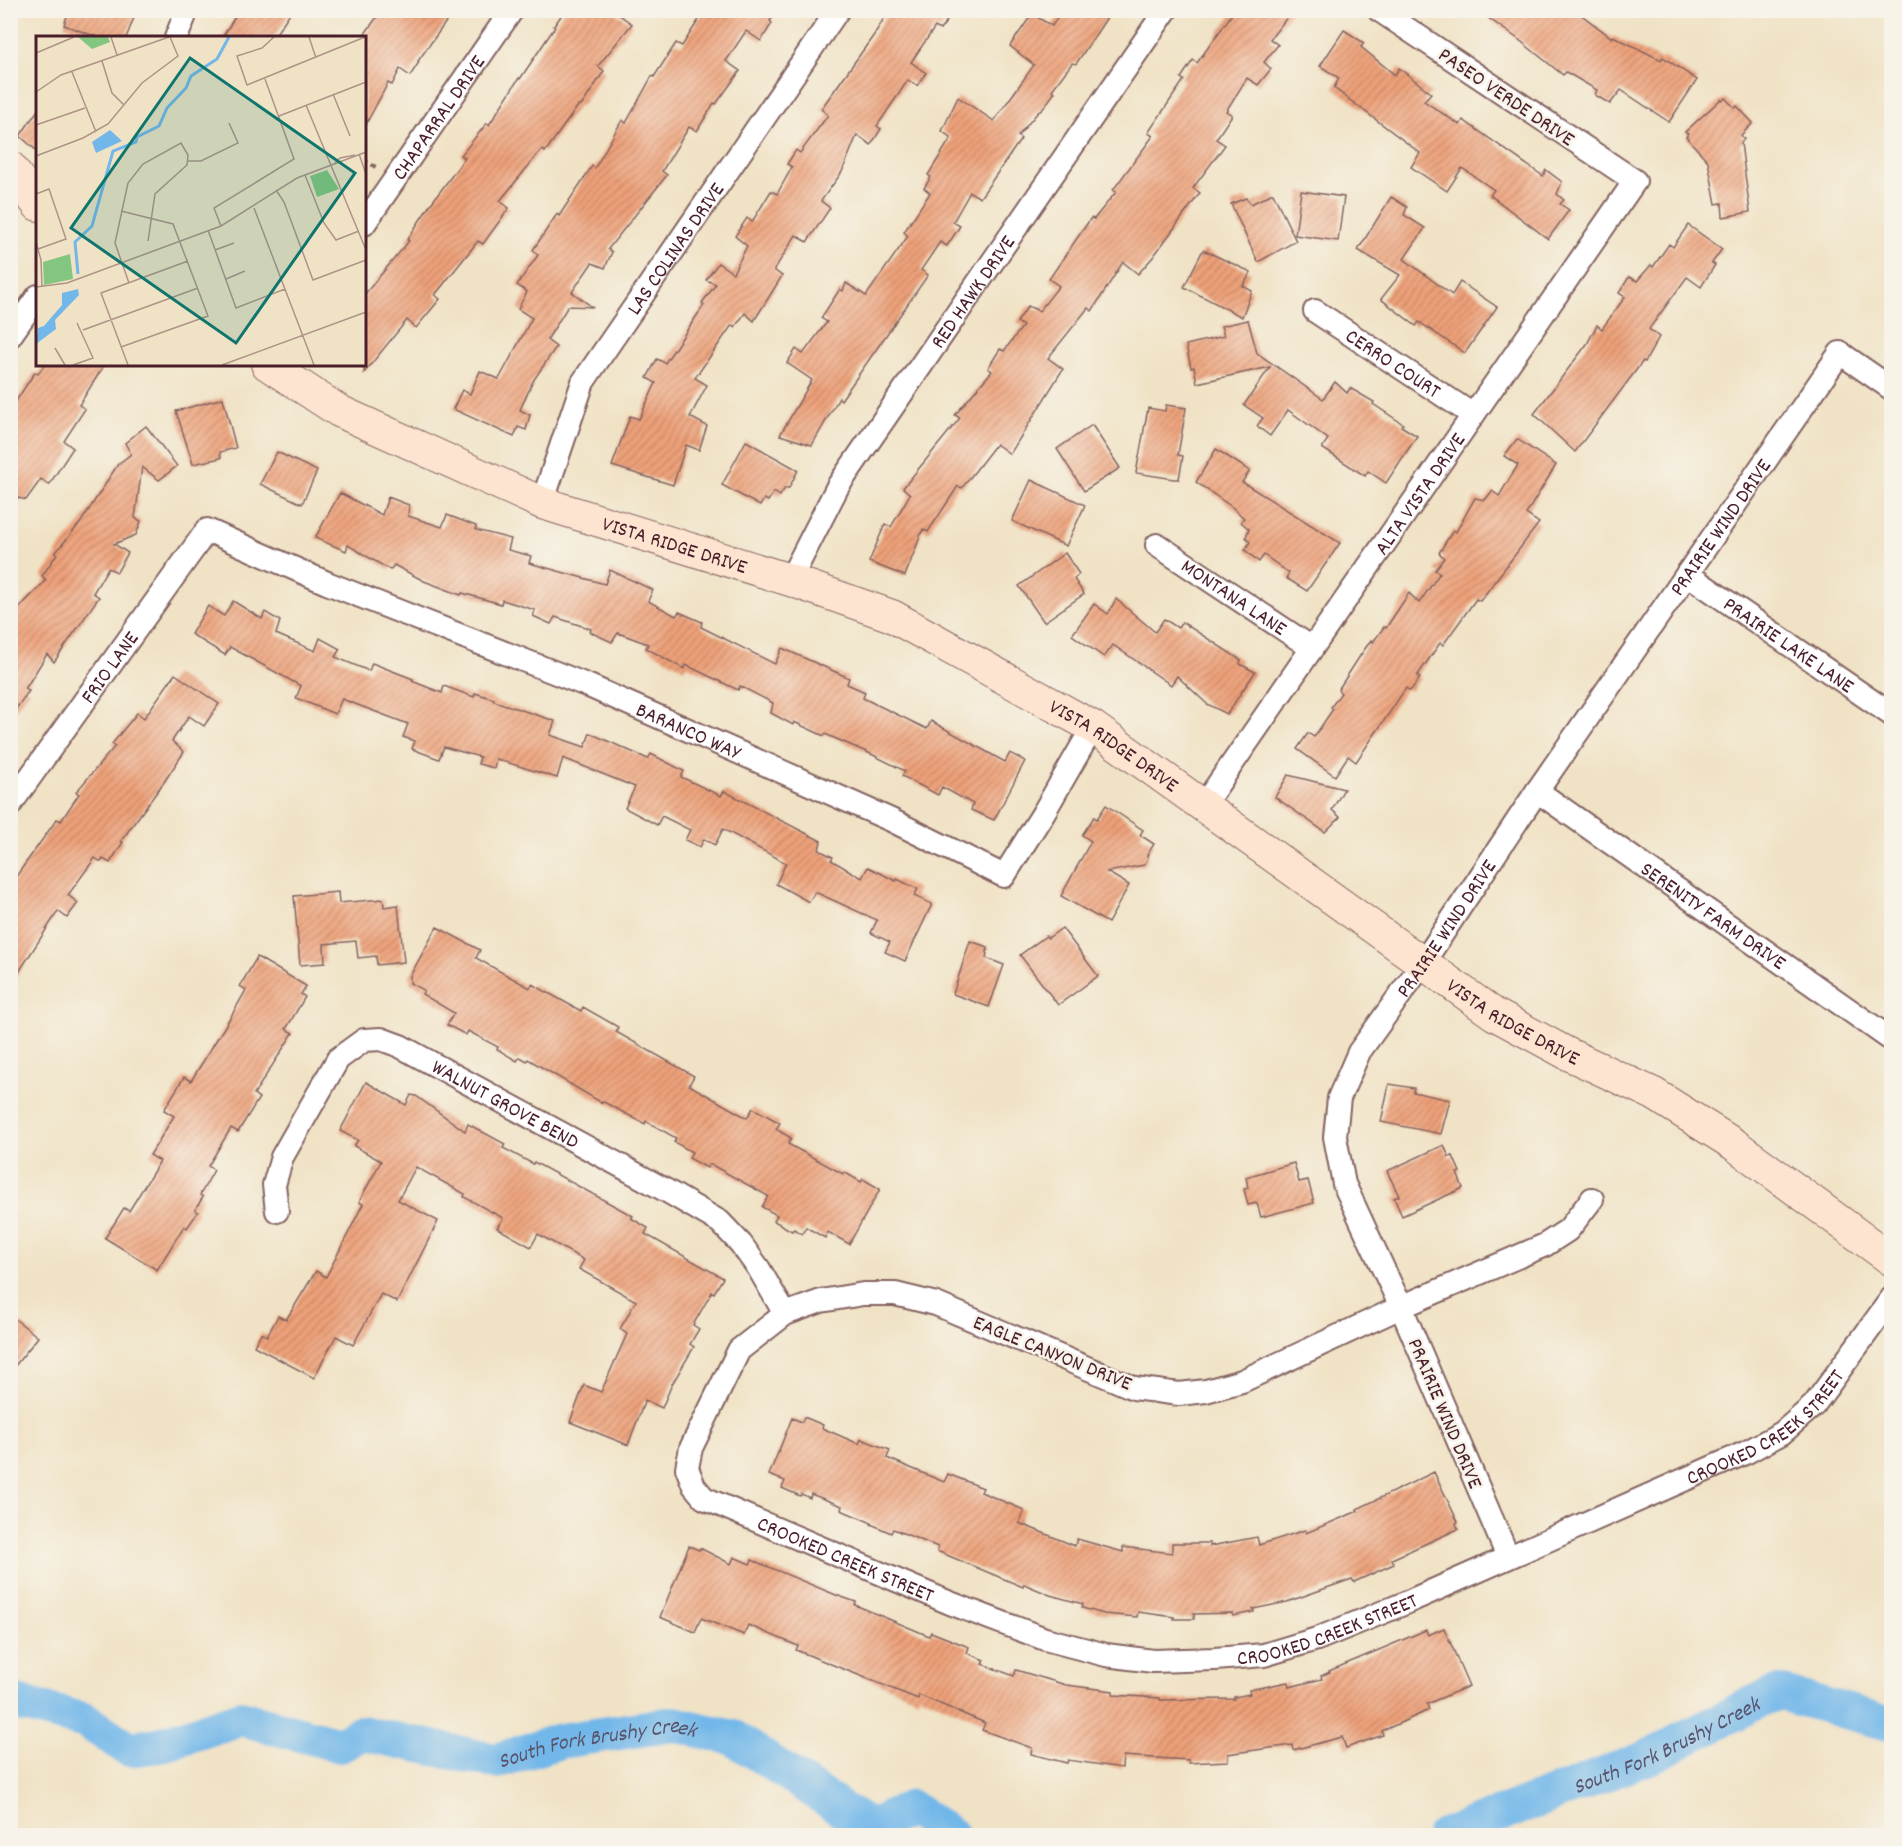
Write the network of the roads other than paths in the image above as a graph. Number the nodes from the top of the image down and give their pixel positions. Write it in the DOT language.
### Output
graph roads {
  1 [pos="187,10"];
  2 [pos="512,10"];
  3 [pos="838,10"];
  4 [pos="1166,10"];
  5 [pos="1379,10"];
  6 [pos="177,36"];
  7 [pos="10,167"];
  8 [pos="1635,181"];
  9 [pos="10,202"];
  10 [pos="36,202"];
  11 [pos="36,205"];
  12 [pos="366,221"];
  13 [pos="36,299"];
  14 [pos="1315,310"];
  15 [pos="10,336"];
  16 [pos="270,366"];
  17 [pos="1892,389"];
  18 [pos="1473,415"];
  19 [pos="542,503"];
  20 [pos="207,530"];
  21 [pos="1157,544"];
  22 [pos="1687,574"];
  23 [pos="790,579"];
  24 [pos="1312,648"];
  25 [pos="1892,715"];
  26 [pos="1093,727"];
  27 [pos="1537,791"];
  28 [pos="10,805"];
  29 [pos="1203,806"];
  30 [pos="1424,963"];
  31 [pos="1892,1040"];
  32 [pos="1592,1199"];
  33 [pos="277,1210"];
  34 [pos="1892,1260"];
  35 [pos="1892,1298"];
  36 [pos="1401,1307"];
  37 [pos="785,1314"];
  38 [pos="694,1486"];
  39 [pos="1508,1557"];
  1 -- 6 [label="street"];
  2 -- 12 [label="street, CHAPARRAL DRIVE"];
  3 -- 19 [label="street, LAS COLINAS DRIVE"];
  4 -- 23 [label="street, RED HAWK DRIVE"];
  5 -- 8 [label="street, PASEO VERDE DRIVE"];
  7 -- 10 [label="street"];
  8 -- 18 [label="street, ALTA VISTA DRIVE"];
  9 -- 11 [label="street"];
  13 -- 15 [label="street"];
  14 -- 18 [label="street, CERRO COURT"];
  16 -- 19 [label="street, VISTA RIDGE DRIVE"];
  17 -- 22 [label="street, PRAIRIE WIND DRIVE"];
  18 -- 24 [label="street, ALTA VISTA DRIVE"];
  19 -- 23 [label="street, VISTA RIDGE DRIVE"];
  20 -- 26 [label="street, BARANCO WAY"];
  20 -- 28 [label="street, FRIO LANE"];
  21 -- 24 [label="street, MONTANA LANE"];
  22 -- 25 [label="street, PRAIRIE LAKE LANE"];
  22 -- 27 [label="street, PRAIRIE WIND DRIVE"];
  23 -- 26 [label="street, VISTA RIDGE DRIVE"];
  24 -- 29 [label="street, ALTA VISTA DRIVE"];
  26 -- 29 [label="street, VISTA RIDGE DRIVE"];
  27 -- 30 [label="street, PRAIRIE WIND DRIVE"];
  27 -- 31 [label="street, SERENITY FARM DRIVE"];
  29 -- 30 [label="street, VISTA RIDGE DRIVE"];
  30 -- 34 [label="street, VISTA RIDGE DRIVE"];
  30 -- 36 [label="street, PRAIRIE WIND DRIVE"];
  32 -- 36 [label="street, EAGLE CANYON DRIVE"];
  33 -- 37 [label="street, WALNUT GROVE BEND"];
  35 -- 39 [label="street, CROOKED CREEK STREET"];
  36 -- 37 [label="street, EAGLE CANYON DRIVE"];
  36 -- 39 [label="street, PRAIRIE WIND DRIVE"];
  37 -- 38 [label="street, EAGLE CANYON DRIVE"];
  38 -- 39 [label="street, CROOKED CREEK STREET"];
}
